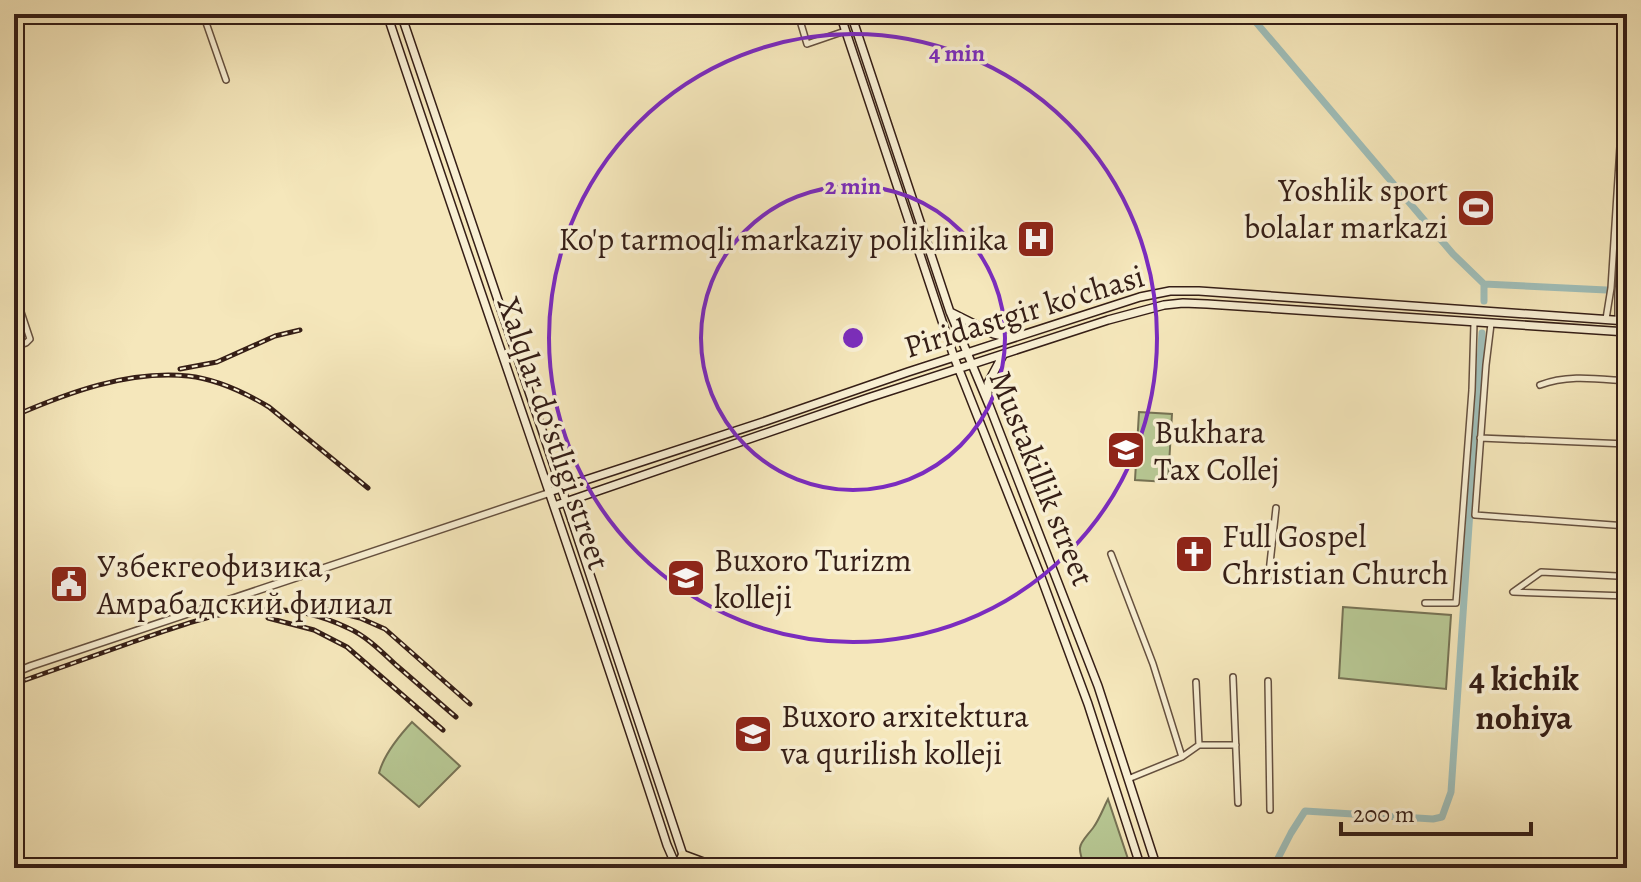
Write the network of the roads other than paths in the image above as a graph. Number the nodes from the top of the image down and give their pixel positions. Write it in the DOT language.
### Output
graph roads {
  1 [pos="203,14"];
  2 [pos="387,14"];
  3 [pos="401,14"];
  4 [pos="798,14"];
  5 [pos="840,14"];
  6 [pos="851,14"];
  7 [pos="845,31"];
  8 [pos="1627,37"];
  9 [pos="1626,68"];
  10 [pos="226,80"];
  11 [pos="879,99"];
  12 [pos="870,102"];
  13 [pos="1627,155"];
  14 [pos="925,236"];
  15 [pos="915,239"];
  16 [pos="14,291"];
  17 [pos="1614,291"];
  18 [pos="1208,292"];
  19 [pos="1207,304"];
  20 [pos="1475,311"];
  21 [pos="950,312"];
  22 [pos="1606,320"];
  23 [pos="1623,321"];
  24 [pos="1474,323"];
  25 [pos="1491,324"];
  26 [pos="1627,332"];
  27 [pos="1013,338"];
  28 [pos="14,347"];
  29 [pos="967,354"];
  30 [pos="1003,355"];
  31 [pos="954,357"];
  32 [pos="972,365"];
  33 [pos="959,369"];
  34 [pos="1627,381"];
  35 [pos="1540,385"];
  36 [pos="989,405"];
  37 [pos="766,421"];
  38 [pos="770,432"];
  39 [pos="1480,438"];
  40 [pos="1627,444"];
  41 [pos="560,489"];
  42 [pos="549,493"];
  43 [pos="565,501"];
  44 [pos="554,506"];
  45 [pos="1276,508"];
  46 [pos="1627,526"];
  47 [pos="1111,554"];
  48 [pos="1617,576"];
  49 [pos="1268,582"];
  50 [pos="1627,596"];
  51 [pos="1065,601"];
  52 [pos="1425,603"];
  53 [pos="1051,606"];
  54 [pos="14,673"];
  55 [pos="1233,677"];
  56 [pos="1268,681"];
  57 [pos="1196,682"];
  58 [pos="1199,745"];
  59 [pos="1236,745"];
  60 [pos="1182,757"];
  61 [pos="1111,775"];
  62 [pos="1127,775"];
  63 [pos="1238,803"];
  64 [pos="1270,810"];
  65 [pos="683,855"];
  66 [pos="692,864"];
  67 [pos="677,868"];
  68 [pos="718,868"];
  69 [pos="1141,868"];
  70 [pos="1157,868"];
  1 -- 10 [label="street"];
  2 -- 42 [label="main road, Xalqlar doʻstligi street"];
  3 -- 41 [label="main road, Xalqlar doʻstligi street"];
  4 -- 7 [label="street"];
  5 -- 7 [label="main road, Mustakillik street"];
  6 -- 11 [label="main road, Mustakillik street"];
  7 -- 12 [label="main road, Mustakillik street"];
  8 -- 9 [label="street"];
  9 -- 17 [label="street"];
  11 -- 12 [label="main road"];
  11 -- 14 [label="main road, Mustakillik street"];
  12 -- 15 [label="main road, Mustakillik street"];
  13 -- 17 [label="street"];
  14 -- 15 [label="main road"];
  14 -- 21 [label="main road, Mustakillik street"];
  15 -- 31 [label="main road, Mustakillik street"];
  16 -- 28 [label="street"];
  17 -- 22 [label="street"];
  17 -- 23 [label="street"];
  18 -- 19 [label="main road"];
  18 -- 20 [label="main road, Piridastgir ko'chasi"];
  18 -- 27 [label="main road, Piridastgir ko'chasi"];
  19 -- 24 [label="main road, Piridastgir ko'chasi"];
  19 -- 30 [label="main road, Piridastgir ko'chasi"];
  20 -- 22 [label="main road, Piridastgir ko'chasi"];
  20 -- 24 [label="main road"];
  21 -- 27 [label="main road"];
  21 -- 29 [label="main road, Mustakillik street"];
  22 -- 23 [label="main road, Piridastgir ko'chasi"];
  24 -- 25 [label="main road, Piridastgir ko'chasi"];
  24 -- 52 [label="street"];
  25 -- 26 [label="main road, Piridastgir ko'chasi"];
  25 -- 39 [label="street"];
  27 -- 29 [label="main road, Piridastgir ko'chasi"];
  29 -- 31 [label="main road, Piridastgir ko'chasi"];
  29 -- 32 [label="main road, Mustakillik street"];
  30 -- 32 [label="main road, Piridastgir ko'chasi"];
  30 -- 36 [label="main road"];
  31 -- 33 [label="main road, Mustakillik street"];
  31 -- 37 [label="main road, Piridastgir ko'chasi"];
  32 -- 33 [label="main road, Piridastgir ko'chasi"];
  32 -- 36 [label="main road, Mustakillik street"];
  33 -- 38 [label="main road, Piridastgir ko'chasi"];
  33 -- 53 [label="main road, Mustakillik street"];
  34 -- 35 [label="street"];
  36 -- 51 [label="main road, Mustakillik street"];
  37 -- 38 [label="main road"];
  37 -- 41 [label="main road, Piridastgir ko'chasi"];
  38 -- 43 [label="main road, Piridastgir ko'chasi"];
  39 -- 40 [label="street"];
  39 -- 46 [label="street"];
  41 -- 42 [label="main road, Piridastgir ko'chasi"];
  41 -- 43 [label="main road, Xalqlar doʻstligi street"];
  42 -- 44 [label="main road, Xalqlar doʻstligi street"];
  42 -- 54 [label="street"];
  43 -- 44 [label="main road, Piridastgir ko'chasi"];
  43 -- 65 [label="main road, Xalqlar doʻstligi street"];
  44 -- 67 [label="main road, Xalqlar doʻstligi street"];
  45 -- 49 [label="street"];
  47 -- 60 [label="street"];
  48 -- 50 [label="street"];
  51 -- 53 [label="main road"];
  51 -- 62 [label="main road, Mustakillik street"];
  53 -- 61 [label="main road, Mustakillik street"];
  55 -- 59 [label="street"];
  56 -- 64 [label="street"];
  57 -- 58 [label="street"];
  58 -- 59 [label="street"];
  58 -- 60 [label="street"];
  59 -- 63 [label="street"];
  60 -- 62 [label="street"];
  61 -- 62 [label="main road"];
  61 -- 69 [label="main road, Mustakillik street"];
  62 -- 70 [label="main road, Mustakillik street"];
  65 -- 66 [label="main road"];
  65 -- 67 [label="main road"];
  66 -- 68 [label="main road"];
}
